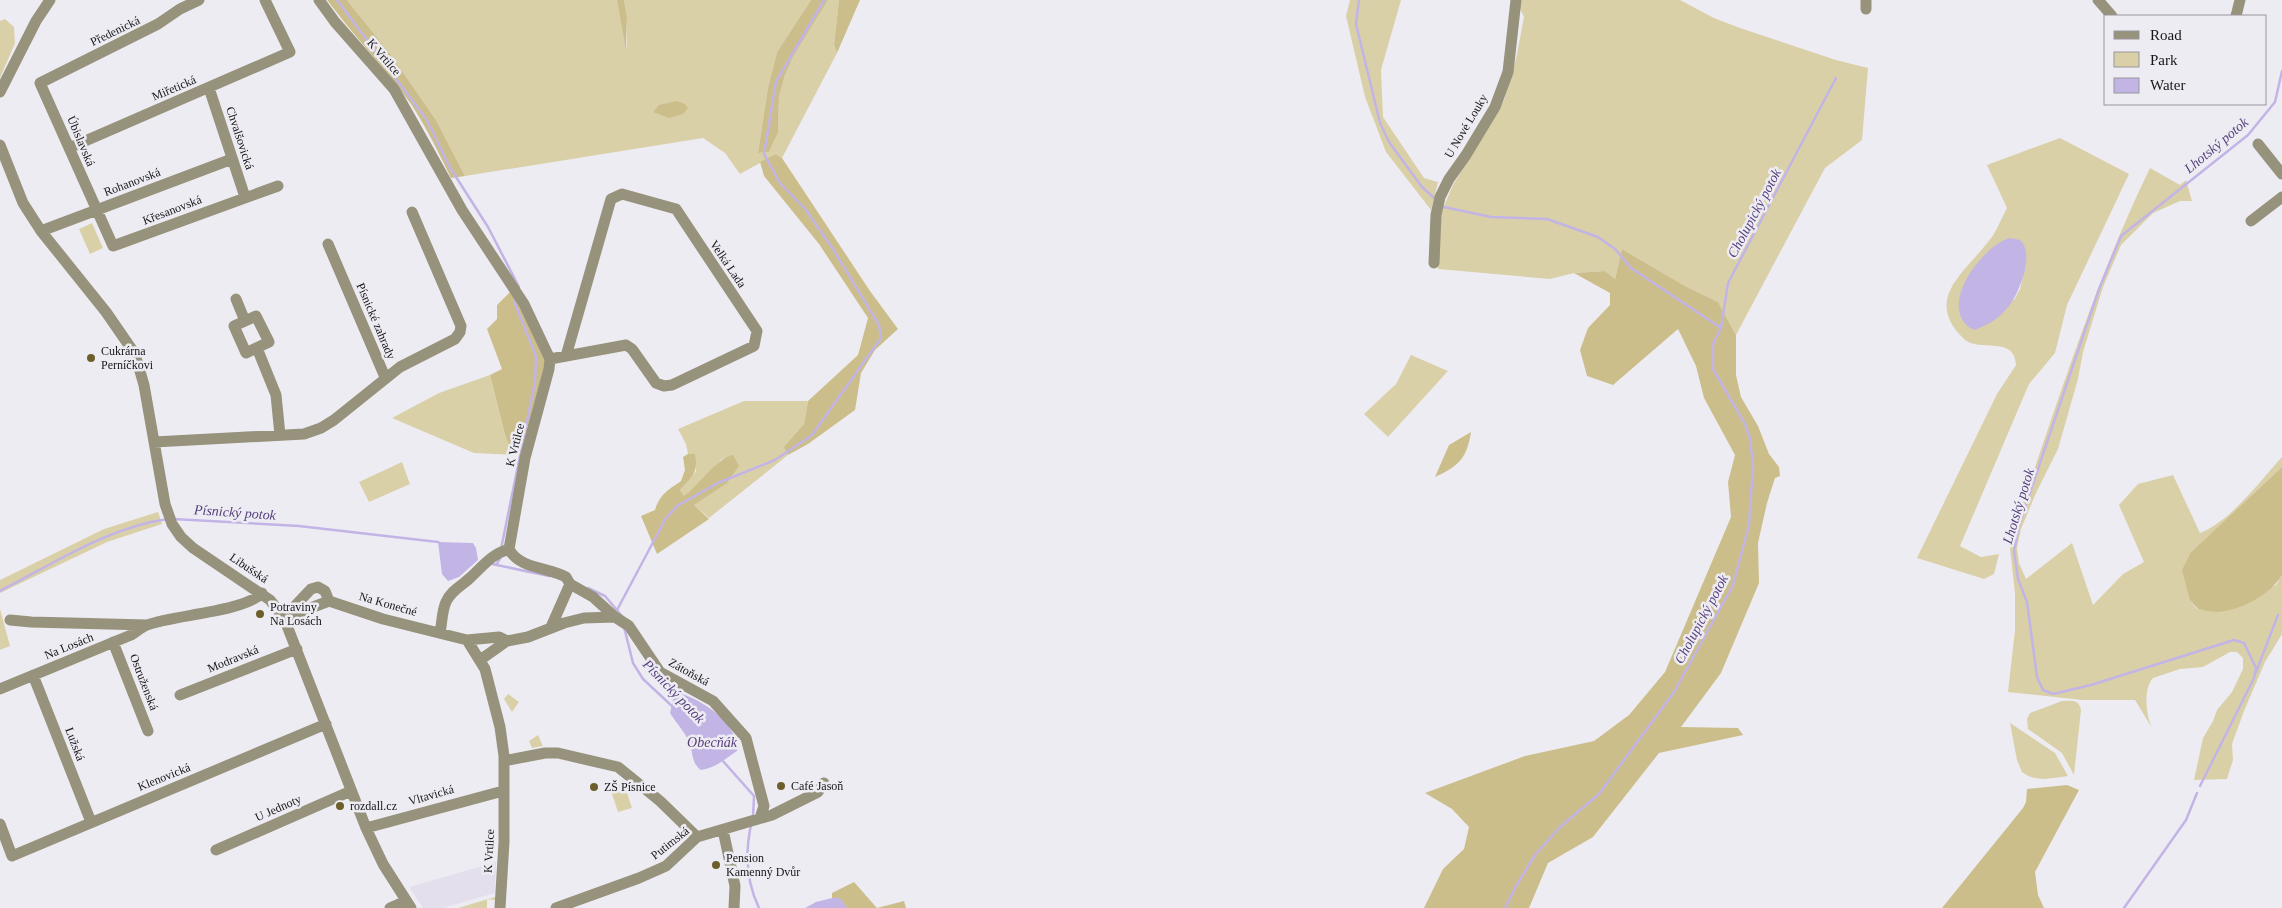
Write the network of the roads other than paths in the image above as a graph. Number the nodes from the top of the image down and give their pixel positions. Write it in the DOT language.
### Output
graph roads {
  1 [pos="50,0"];
  2 [pos="199,0"];
  3 [pos="266,0"];
  4 [pos="319,0"];
  5 [pos="1516,0"];
  6 [pos="2098,0"];
  7 [pos="2240,0"];
  8 [pos="2111,15"];
  9 [pos="2236,15"];
  10 [pos="40,82"];
  11 [pos="209,88"];
  12 [pos="0,92"];
  13 [pos="2258,144"];
  14 [pos="0,145"];
  15 [pos="69,148"];
  16 [pos="232,159"];
  17 [pos="2282,174"];
  18 [pos="278,186"];
  19 [pos="245,197"];
  20 [pos="2282,197"];
  21 [pos="96,210"];
  22 [pos="412,212"];
  23 [pos="2251,222"];
  24 [pos="41,231"];
  25 [pos="328,244"];
  26 [pos="1434,264"];
  27 [pos="236,299"];
  28 [pos="246,321"];
  29 [pos="257,348"];
  30 [pos="566,356"];
  31 [pos="550,359"];
  32 [pos="385,377"];
  33 [pos="280,435"];
  34 [pos="154,442"];
  35 [pos="503,550"];
  36 [pos="570,584"];
  37 [pos="262,593"];
  38 [pos="329,601"];
  39 [pos="289,616"];
  40 [pos="10,620"];
  41 [pos="621,621"];
  42 [pos="147,625"];
  43 [pos="551,627"];
  44 [pos="440,633"];
  45 [pos="467,640"];
  46 [pos="508,641"];
  47 [pos="113,642"];
  48 [pos="297,649"];
  49 [pos="480,660"];
  50 [pos="33,675"];
  51 [pos="0,689"];
  52 [pos="180,695"];
  53 [pos="326,724"];
  54 [pos="148,731"];
  55 [pos="504,761"];
  56 [pos="824,783"];
  57 [pos="351,791"];
  58 [pos="503,791"];
  59 [pos="755,820"];
  60 [pos="91,822"];
  61 [pos="0,824"];
  62 [pos="366,828"];
  63 [pos="723,830"];
  64 [pos="697,837"];
  65 [pos="216,850"];
  66 [pos="409,904"];
  67 [pos="390,908"];
  68 [pos="500,908"];
  69 [pos="556,908"];
  70 [pos="734,908"];
  1 -- 12 [label="street"];
  2 -- 10 [label="street, Předenická"];
  3 -- 11 [label="street, Miřetická"];
  4 -- 31 [label="street, K Vrtilce"];
  5 -- 26 [label="street, U Nové Louky"];
  6 -- 8 [label="street"];
  7 -- 9 [label="street"];
  10 -- 15 [label="street, Úbislavská"];
  11 -- 15 [label="street, Miřetická"];
  11 -- 16 [label="street, Chvalšovická"];
  13 -- 17 [label="street"];
  14 -- 24 [label="street, Libušská"];
  15 -- 21 [label="street, Úbislavská"];
  16 -- 19 [label="street, Chvalšovická"];
  16 -- 21 [label="street, Rohanovská"];
  18 -- 19 [label="street, Křesanovská"];
  19 -- 21 [label="street, Křesanovská"];
  20 -- 23 [label="street"];
  21 -- 24 [label="street, Rohanovská"];
  22 -- 32 [label="street"];
  24 -- 34 [label="street, Libušská"];
  25 -- 32 [label="street, Písnické zahrady"];
  27 -- 28 [label="street"];
  28 -- 29 [label="street"];
  28 -- 29 [label="street"];
  29 -- 33 [label="street"];
  30 -- 30 [label="street, Velká Lada"];
  30 -- 31 [label="street, Velká Lada"];
  31 -- 35 [label="street, K Vrtilce"];
  32 -- 33 [label="street, Písnické zahrady"];
  33 -- 34 [label="street, Písnické zahrady"];
  34 -- 37 [label="street, Libušská"];
  35 -- 36 [label="street, Zátoňská"];
  35 -- 44 [label="street"];
  36 -- 41 [label="street, Zátoňská"];
  36 -- 43 [label="street"];
  37 -- 39 [label="street, Libušská"];
  37 -- 42 [label="street, Na Losách"];
  38 -- 39 [label="street"];
  38 -- 39 [label="street, Na Konečné"];
  38 -- 44 [label="street, Na Konečné"];
  39 -- 48 [label="street, Libušská"];
  40 -- 42 [label="street, Na Losách"];
  41 -- 43 [label="street"];
  41 -- 59 [label="street, Zátoňská"];
  42 -- 47 [label="street, Na Losách"];
  43 -- 46 [label="street"];
  44 -- 45 [label="street"];
  45 -- 46 [label="street"];
  45 -- 49 [label="street, K Vrtilce"];
  46 -- 49 [label="street"];
  47 -- 50 [label="street, Na Losách"];
  47 -- 54 [label="street, Ostruženská"];
  48 -- 52 [label="street, Modravská"];
  48 -- 53 [label="street, Libušská"];
  49 -- 55 [label="street, K Vrtilce"];
  50 -- 51 [label="street, Na Losách"];
  50 -- 60 [label="street, Lužská"];
  53 -- 57 [label="street, Libušská"];
  53 -- 60 [label="street, Klenovická"];
  55 -- 58 [label="street, K Vrtilce"];
  55 -- 64 [label="street"];
  56 -- 59 [label="street, Putimská"];
  57 -- 62 [label="street, Libušská"];
  57 -- 65 [label="street, U Jednoty"];
  58 -- 62 [label="street, Vltavická"];
  58 -- 68 [label="street, K Vrtilce"];
  59 -- 63 [label="street, Putimská"];
  60 -- 61 [label="street, Klenovická"];
  62 -- 66 [label="street, Libušská"];
  63 -- 64 [label="street, Putimská"];
  63 -- 70 [label="street"];
  64 -- 69 [label="street, Putimská"];
  66 -- 67 [label="street"];
}
